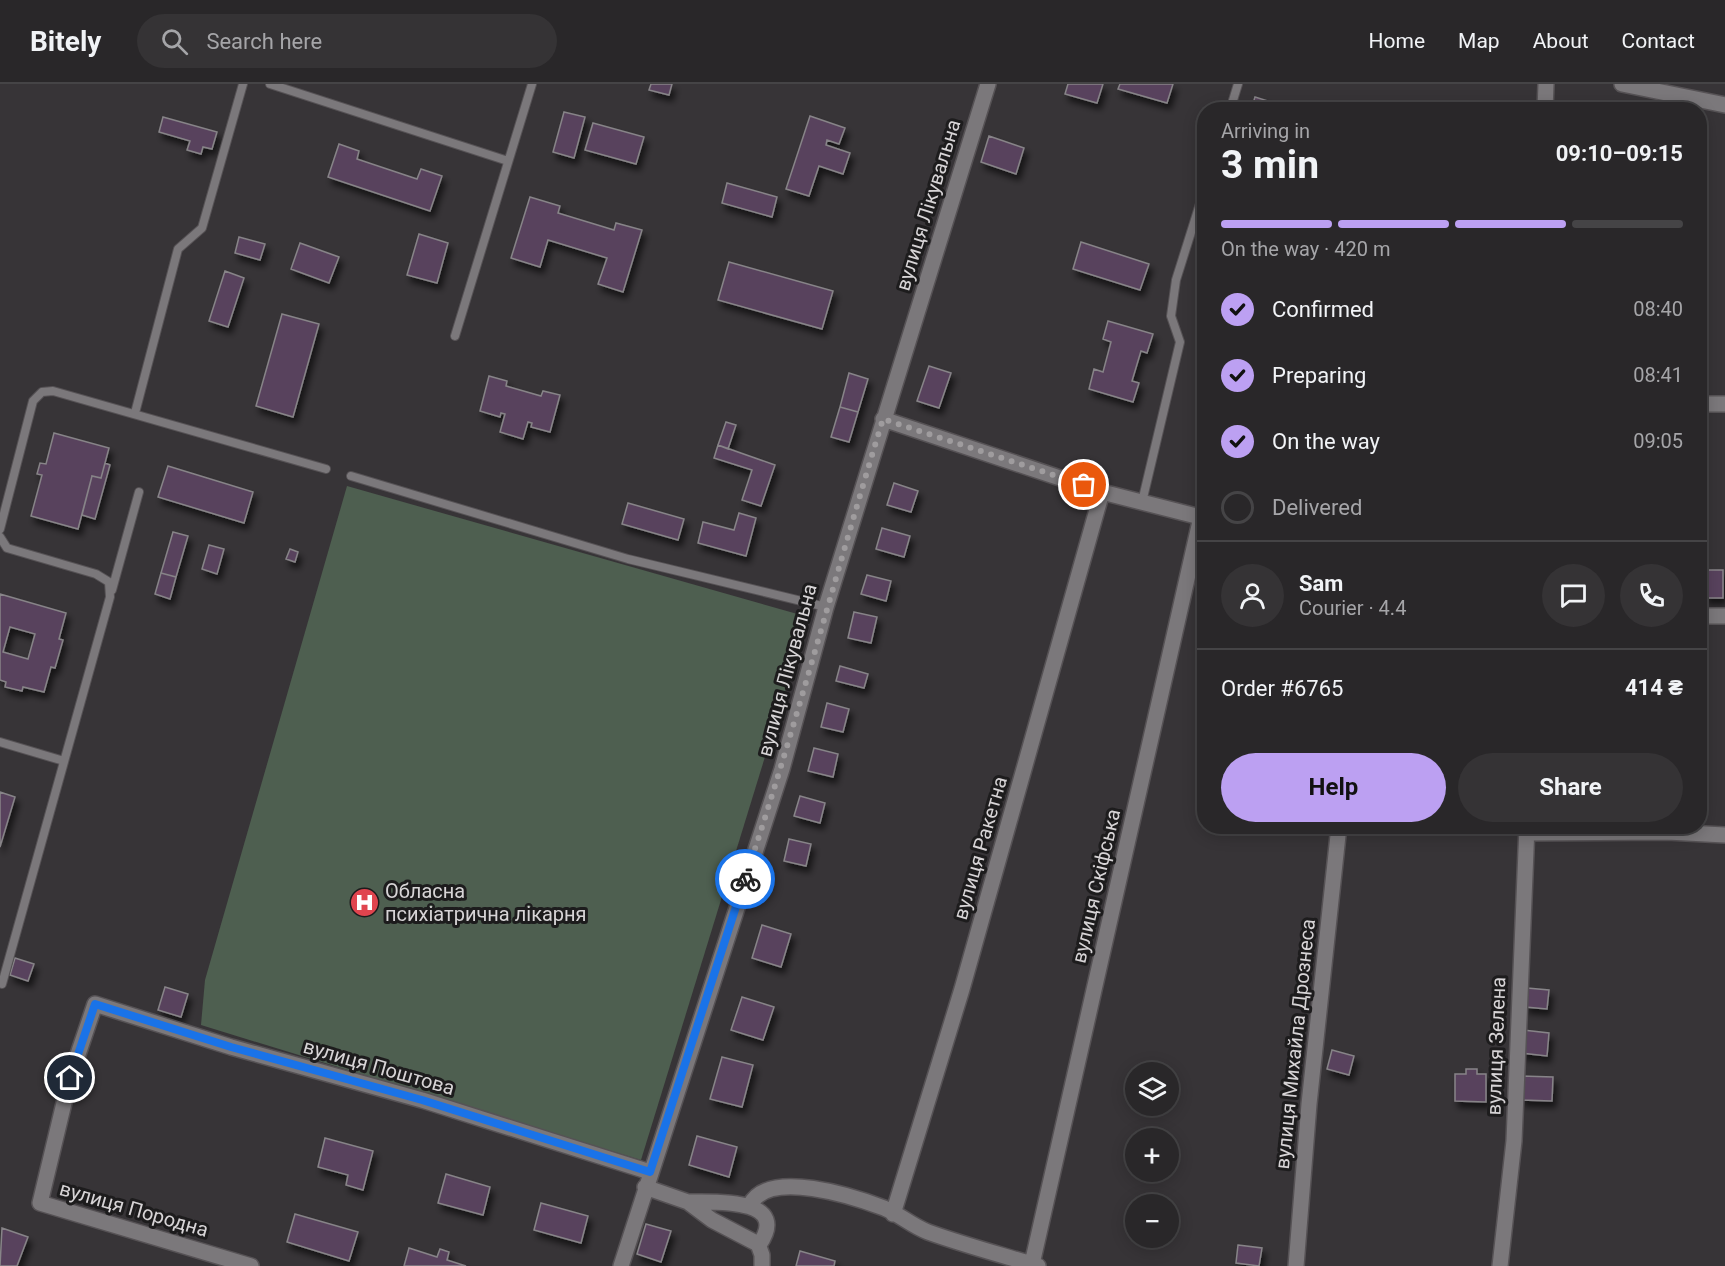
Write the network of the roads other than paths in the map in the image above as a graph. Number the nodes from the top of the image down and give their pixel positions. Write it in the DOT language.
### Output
graph roads {
  1 [pos="243,84"];
  2 [pos="270,84"];
  3 [pos="532,84"];
  4 [pos="988,84"];
  5 [pos="1238,84"];
  6 [pos="1546,84"];
  7 [pos="1622,84"];
  8 [pos="1232,102"];
  9 [pos="1545,102"];
  10 [pos="1725,105"];
  11 [pos="508,161"];
  12 [pos="1197,213"];
  13 [pos="455,336"];
  14 [pos="1707,404"];
  15 [pos="1725,404"];
  16 [pos="135,413"];
  17 [pos="883,419"];
  18 [pos="326,469"];
  19 [pos="351,476"];
  20 [pos="139,492"];
  21 [pos="1102,492"];
  22 [pos="1142,502"];
  23 [pos="3,505"];
  24 [pos="1197,516"];
  25 [pos="0,529"];
  26 [pos="0,537"];
  27 [pos="1197,544"];
  28 [pos="110,597"];
  29 [pos="826,607"];
  30 [pos="1707,616"];
  31 [pos="1725,616"];
  32 [pos="0,742"];
  33 [pos="64,761"];
  34 [pos="1338,834"];
  35 [pos="1526,834"];
  36 [pos="1706,834"];
  37 [pos="1725,835"];
  38 [pos="2,984"];
  39 [pos="95,1004"];
  40 [pos="650,1172"];
  41 [pos="645,1187"];
  42 [pos="688,1202"];
  43 [pos="750,1205"];
  44 [pos="893,1214"];
  45 [pos="759,1245"];
  46 [pos="247,1264"];
  47 [pos="1035,1265"];
  48 [pos="621,1266"];
  49 [pos="762,1266"];
  50 [pos="1296,1266"];
  51 [pos="1500,1266"];
  1 -- 16 [label="lane"];
  2 -- 11 [label="lane"];
  3 -- 11 [label="lane"];
  4 -- 17 [label="street, вулиця Лікувальна"];
  5 -- 8 [label="lane"];
  6 -- 9 [label="street"];
  7 -- 10 [label="street"];
  11 -- 13 [label="lane"];
  12 -- 22 [label="lane"];
  14 -- 15 [label="street"];
  16 -- 18 [label="lane"];
  16 -- 23 [label="lane"];
  17 -- 21 [label="street"];
  17 -- 29 [label="street, вулиця Лікувальна"];
  19 -- 29 [label="lane"];
  20 -- 28 [label="lane"];
  21 -- 22 [label="street"];
  21 -- 44 [label="street, вулиця Ракетна"];
  22 -- 24 [label="street"];
  23 -- 25 [label="lane"];
  26 -- 28 [label="lane"];
  27 -- 47 [label="street, вулиця Скіфська"];
  28 -- 33 [label="lane"];
  29 -- 40 [label="street, вулиця Лікувальна"];
  30 -- 31 [label="street"];
  32 -- 33 [label="lane"];
  33 -- 38 [label="lane"];
  34 -- 50 [label="street, вулиця Михайла Дрознеса"];
  35 -- 51 [label="street, вулиця Зелена"];
  36 -- 37 [label="street"];
  39 -- 40 [label="street, вулиця Поштова"];
  39 -- 46 [label="street, вулиця Породна"];
  40 -- 41 [label="street, вулиця Лікувальна"];
  41 -- 42 [label="street"];
  41 -- 48 [label="street, вулиця Лікувальна"];
  42 -- 43 [label="street"];
  42 -- 45 [label="street"];
  43 -- 44 [label="street"];
  43 -- 45 [label="street"];
  44 -- 47 [label="street"];
  45 -- 49 [label="street"];
}
